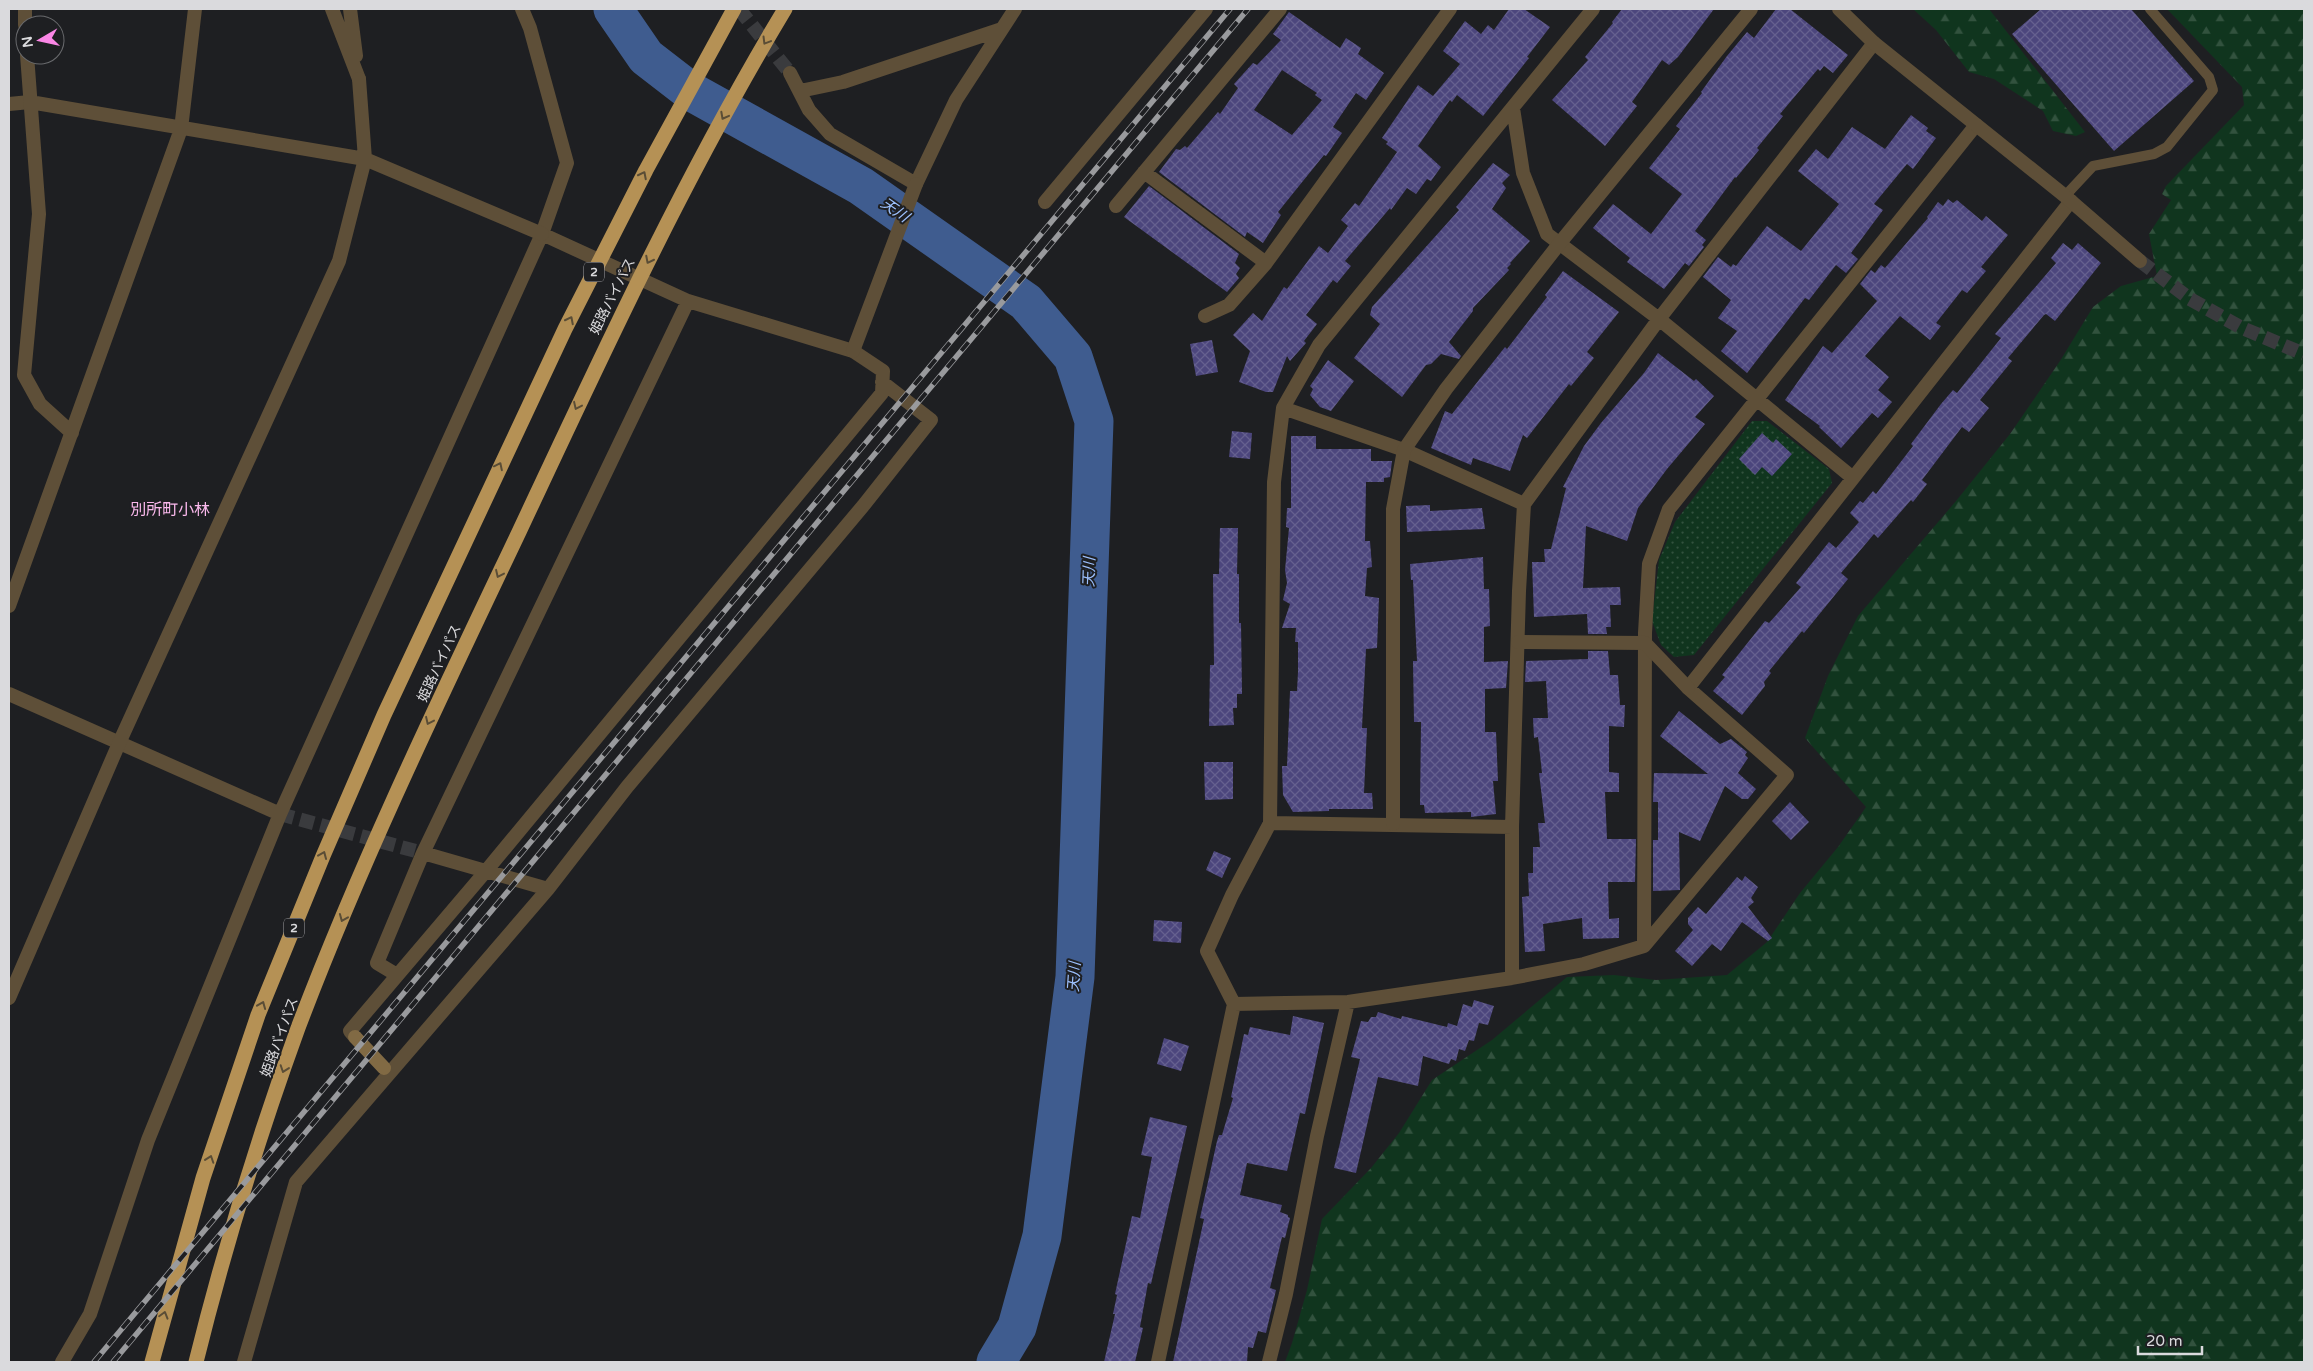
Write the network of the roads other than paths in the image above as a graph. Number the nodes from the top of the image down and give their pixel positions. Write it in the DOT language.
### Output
graph roads {
  1 [pos="195,9"];
  2 [pos="332,9"];
  3 [pos="350,9"];
  4 [pos="522,9"];
  5 [pos="734,9"];
  6 [pos="785,9"];
  7 [pos="1015,9"];
  8 [pos="1206,9"];
  9 [pos="1280,9"];
  10 [pos="1450,9"];
  11 [pos="1593,9"];
  12 [pos="1751,9"];
  13 [pos="1839,9"];
  14 [pos="2150,9"];
  15 [pos="1002,29"];
  16 [pos="1874,43"];
  17 [pos="28,65"];
  18 [pos="790,73"];
  19 [pos="359,79"];
  20 [pos="800,91"];
  21 [pos="30,102"];
  22 [pos="9,104"];
  23 [pos="1513,108"];
  24 [pos="1976,125"];
  25 [pos="181,129"];
  26 [pos="365,160"];
  27 [pos="1144,172"];
  28 [pos="914,189"];
  29 [pos="2068,199"];
  30 [pos="1044,202"];
  31 [pos="1116,206"];
  32 [pos="542,234"];
  33 [pos="1559,244"];
  34 [pos="2140,261"];
  35 [pos="1266,263"];
  36 [pos="688,300"];
  37 [pos="1206,316"];
  38 [pos="1659,319"];
  39 [pos="853,350"];
  40 [pos="882,382"];
  41 [pos="1758,398"];
  42 [pos="1282,408"];
  43 [pos="72,433"];
  44 [pos="1404,450"];
  45 [pos="1853,478"];
  46 [pos="1524,504"];
  47 [pos="9,606"];
  48 [pos="1518,642"];
  49 [pos="1645,643"];
  50 [pos="1688,688"];
  51 [pos="9,694"];
  52 [pos="120,741"];
  53 [pos="280,814"];
  54 [pos="1270,822"];
  55 [pos="1393,824"];
  56 [pos="1512,827"];
  57 [pos="423,854"];
  58 [pos="486,871"];
  59 [pos="548,889"];
  60 [pos="1644,946"];
  61 [pos="397,975"];
  62 [pos="1512,978"];
  63 [pos="9,998"];
  64 [pos="1348,1002"];
  65 [pos="1234,1004"];
  66 [pos="355,1037"];
  67 [pos="384,1068"];
  68 [pos="62,1362"];
  69 [pos="152,1362"];
  70 [pos="196,1362"];
  71 [pos="244,1362"];
  72 [pos="1158,1362"];
  73 [pos="1269,1362"];
  1 -- 25 [label="street"];
  2 -- 19 [label="street"];
  3 -- 19 [label="street"];
  4 -- 32 [label="street"];
  69 -- 5 [label="highway, 姫路バイパス / 2, one-way"];
  6 -- 70 [label="highway, 姫路バイパス, one-way"];
  7 -- 15 [label="street"];
  8 -- 30 [label="street"];
  9 -- 27 [label="street"];
  10 -- 35 [label="street"];
  11 -- 23 [label="street"];
  12 -- 33 [label="street"];
  13 -- 16 [label="street"];
  14 -- 29 [label="lane"];
  15 -- 20 [label="street"];
  15 -- 28 [label="street"];
  16 -- 24 [label="street"];
  16 -- 38 [label="street"];
  17 -- 21 [label="street"];
  18 -- 20 [label="street"];
  19 -- 26 [label="street"];
  20 -- 28 [label="street"];
  21 -- 22 [label="street"];
  21 -- 25 [label="street"];
  21 -- 43 [label="street"];
  23 -- 33 [label="street"];
  23 -- 42 [label="street"];
  24 -- 29 [label="street"];
  24 -- 41 [label="street"];
  25 -- 26 [label="street"];
  25 -- 43 [label="street"];
  26 -- 32 [label="street"];
  26 -- 52 [label="street"];
  27 -- 31 [label="street"];
  27 -- 35 [label="street"];
  28 -- 39 [label="street"];
  29 -- 34 [label="street"];
  29 -- 45 [label="street"];
  32 -- 36 [label="street"];
  32 -- 53 [label="street"];
  33 -- 38 [label="street"];
  33 -- 44 [label="street"];
  35 -- 37 [label="street"];
  36 -- 39 [label="street"];
  36 -- 57 [label="street"];
  38 -- 41 [label="street"];
  38 -- 46 [label="street"];
  39 -- 40 [label="street"];
  40 -- 58 [label="street"];
  40 -- 59 [label="street"];
  41 -- 45 [label="street"];
  41 -- 49 [label="street"];
  42 -- 44 [label="street"];
  42 -- 54 [label="street"];
  43 -- 47 [label="street"];
  44 -- 46 [label="street"];
  44 -- 55 [label="street"];
  45 -- 50 [label="street"];
  46 -- 48 [label="street"];
  48 -- 49 [label="street"];
  48 -- 56 [label="street"];
  49 -- 50 [label="street"];
  49 -- 60 [label="street"];
  50 -- 60 [label="street"];
  51 -- 52 [label="street"];
  52 -- 53 [label="street"];
  52 -- 63 [label="street"];
  53 -- 68 [label="street"];
  54 -- 55 [label="street"];
  54 -- 65 [label="street"];
  55 -- 56 [label="street"];
  56 -- 62 [label="street"];
  57 -- 58 [label="street"];
  57 -- 61 [label="street"];
  58 -- 59 [label="street"];
  58 -- 61 [label="street"];
  59 -- 71 [label="street"];
  60 -- 62 [label="street"];
  61 -- 66 [label="street"];
  62 -- 64 [label="street"];
  64 -- 65 [label="street"];
  64 -- 73 [label="street"];
  65 -- 72 [label="street"];
  66 -- 67 [label="main road"];
}
